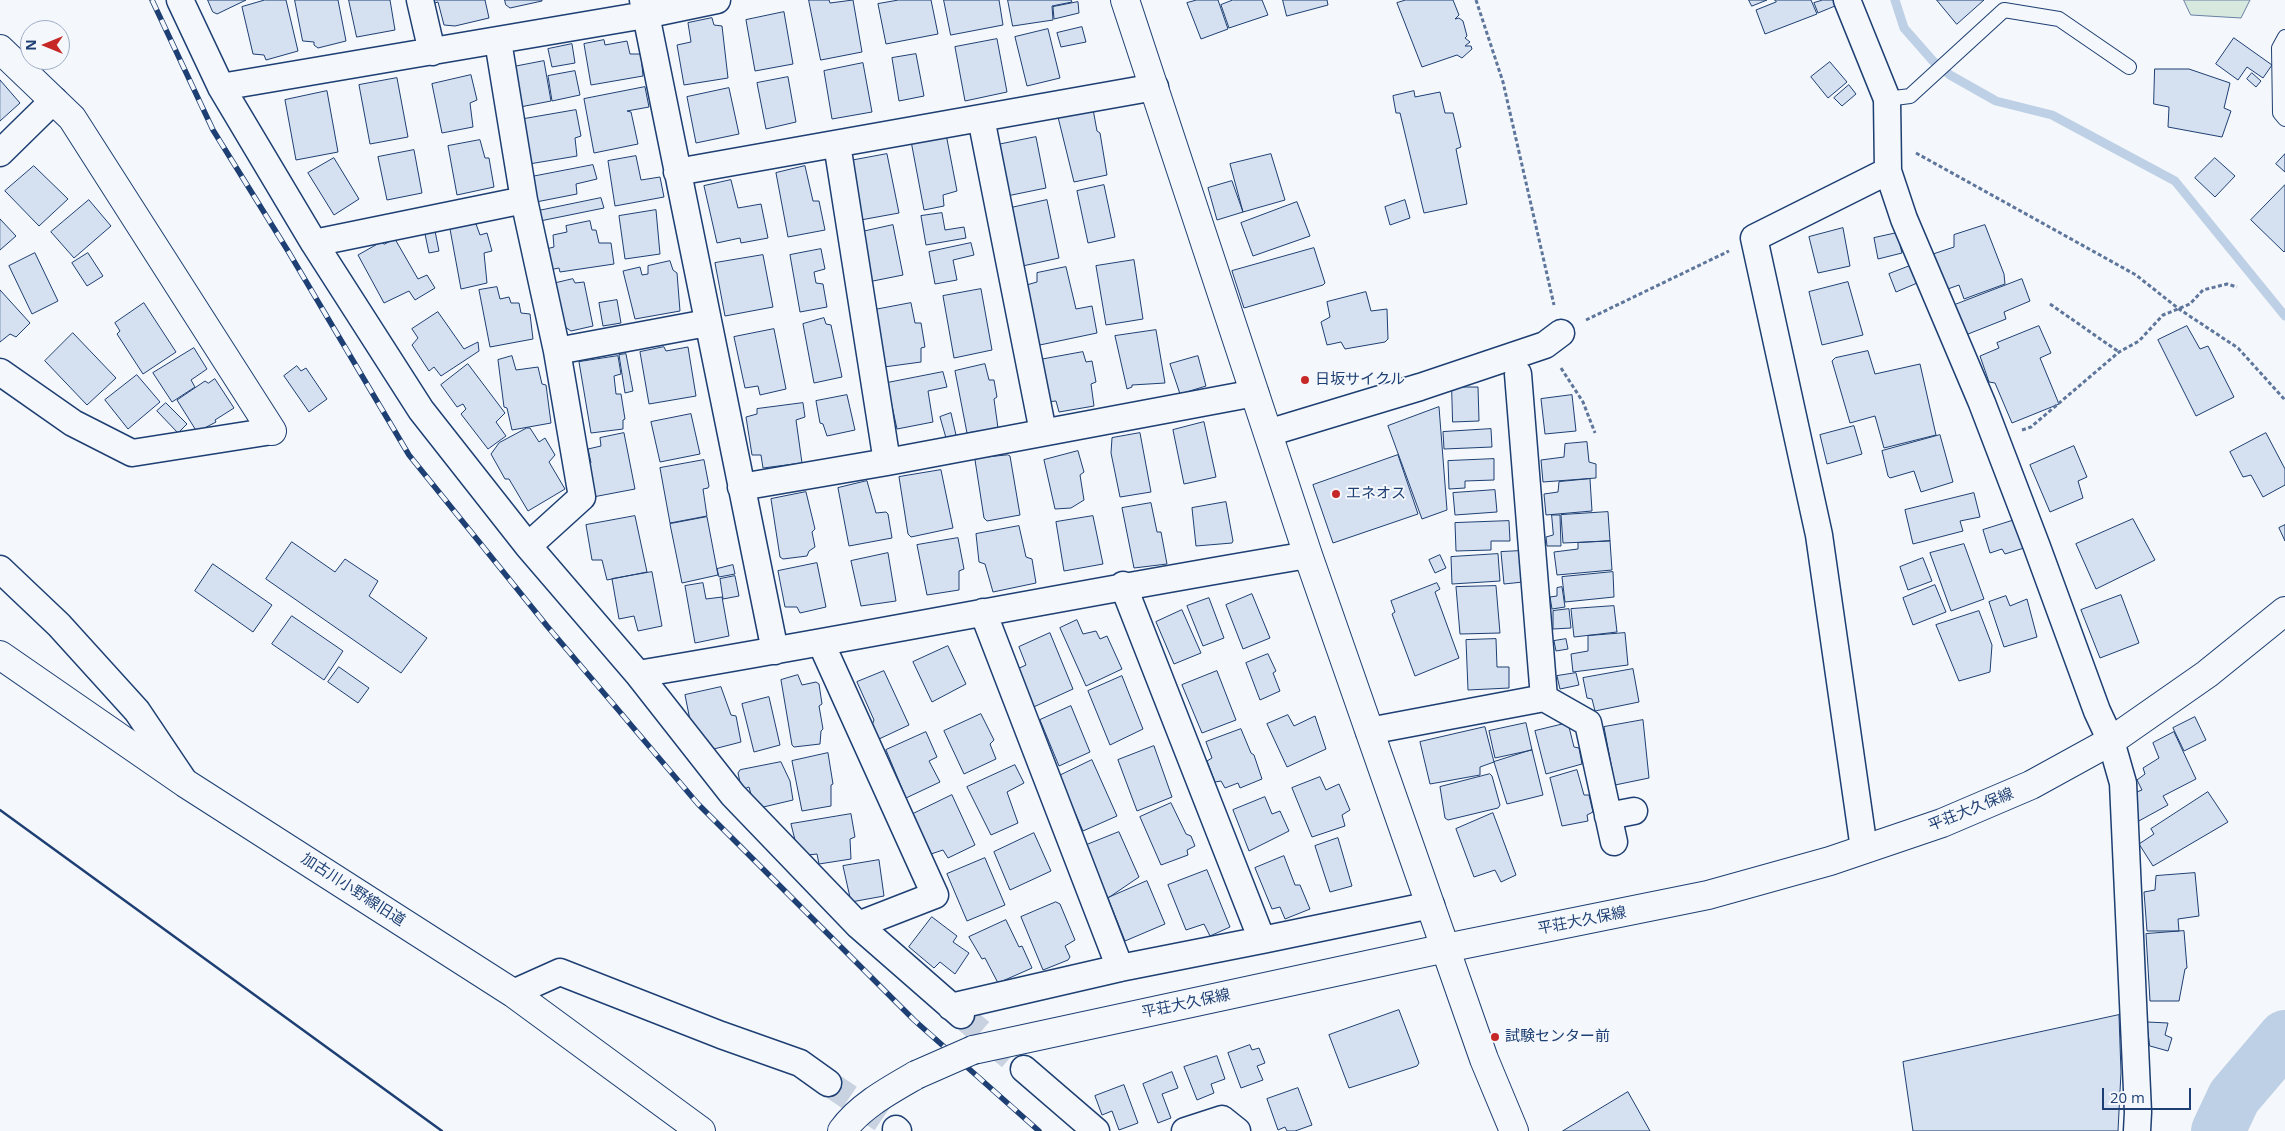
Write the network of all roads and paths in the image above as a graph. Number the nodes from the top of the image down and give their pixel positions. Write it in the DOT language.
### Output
graph roads {
  1 [pos="180,0"];
  2 [pos="420,0"];
  3 [pos="717,0"];
  4 [pos="1125,0"];
  5 [pos="1476,0"];
  6 [pos="1848,0"];
  7 [pos="644,8"];
  8 [pos="2285,37"];
  9 [pos="498,40"];
  10 [pos="0,49"];
  11 [pos="432,52"];
  12 [pos="2129,67"];
  13 [pos="221,87"];
  14 [pos="1155,87"];
  15 [pos="1887,99"];
  16 [pos="54,100"];
  17 [pos="981,118"];
  18 [pos="2285,119"];
  19 [pos="1887,137"];
  20 [pos="837,144"];
  21 [pos="0,153"];
  22 [pos="1888,171"];
  23 [pos="677,172"];
  24 [pos="524,200"];
  25 [pos="1754,238"];
  26 [pos="314,243"];
  27 [pos="2237,287"];
  28 [pos="2050,304"];
  29 [pos="2179,309"];
  30 [pos="708,323"];
  31 [pos="1553,339"];
  32 [pos="557,351"];
  33 [pos="2119,352"];
  34 [pos="0,372"];
  35 [pos="1518,374"];
  36 [pos="1255,393"];
  37 [pos="2285,400"];
  38 [pos="272,431"];
  39 [pos="1043,432"];
  40 [pos="1268,433"];
  41 [pos="1595,433"];
  42 [pos="1996,440"];
  43 [pos="887,462"];
  44 [pos="741,487"];
  45 [pos="528,546"];
  46 [pos="1308,555"];
  47 [pos="0,569"];
  48 [pos="1123,586"];
  49 [pos="2285,611"];
  50 [pos="983,612"];
  51 [pos="821,642"];
  52 [pos="775,651"];
  53 [pos="0,655"];
  54 [pos="638,674"];
  55 [pos="1544,698"];
  56 [pos="1370,731"];
  57 [pos="2110,741"];
  58 [pos="185,783"];
  59 [pos="1634,811"];
  60 [pos="1608,816"];
  61 [pos="1614,842"];
  62 [pos="1864,849"];
  63 [pos="1431,905"];
  64 [pos="858,925"];
  65 [pos="1262,940"];
  66 [pos="1446,948"];
  67 [pos="1120,968"];
  68 [pos="513,993"];
  69 [pos="1024,1069"];
  70 [pos="828,1083"];
  71 [pos="701,1131"];
  72 [pos="842,1131"];
  73 [pos="1096,1131"];
  74 [pos="1185,1131"];
  75 [pos="1237,1131"];
  76 [pos="1514,1131"];
  77 [pos="2137,1131"];
  1 -- 13 [label="street"];
  2 -- 11 [label="street"];
  3 -- 7 [label="street"];
  4 -- 14 [label="street"];
  5 -- 31 [label="path"];
  6 -- 15 [label="street"];
  7 -- 9 [label="street"];
  7 -- 23 [label="street"];
  8 -- 18 [label="lane"];
  9 -- 11 [label="street"];
  9 -- 24 [label="street"];
  10 -- 16 [label="street"];
  11 -- 13 [label="street"];
  12 -- 15 [label="lane"];
  13 -- 26 [label="street"];
  14 -- 17 [label="street"];
  14 -- 36 [label="street"];
  15 -- 19 [label="street"];
  16 -- 21 [label="street"];
  16 -- 38 [label="street"];
  17 -- 20 [label="street"];
  17 -- 39 [label="street"];
  19 -- 22 [label="street"];
  19 -- 29 [label="path"];
  20 -- 23 [label="street"];
  20 -- 43 [label="street"];
  22 -- 25 [label="street"];
  22 -- 42 [label="street"];
  23 -- 30 [label="street"];
  24 -- 26 [label="street"];
  24 -- 32 [label="street"];
  25 -- 31 [label="path"];
  25 -- 62 [label="street"];
  26 -- 45 [label="street"];
  27 -- 29 [label="path"];
  28 -- 33 [label="path"];
  29 -- 33 [label="path"];
  29 -- 37 [label="path"];
  30 -- 32 [label="street"];
  30 -- 44 [label="street"];
  31 -- 40 [label="street"];
  31 -- 41 [label="path"];
  32 -- 45 [label="street"];
  33 -- 42 [label="path"];
  34 -- 38 [label="street"];
  35 -- 55 [label="street"];
  36 -- 39 [label="street"];
  36 -- 40 [label="street"];
  39 -- 43 [label="street"];
  40 -- 46 [label="street"];
  42 -- 57 [label="street"];
  43 -- 44 [label="street"];
  44 -- 52 [label="street"];
  45 -- 54 [label="street"];
  46 -- 48 [label="street"];
  46 -- 56 [label="street"];
  47 -- 58 [label="street"];
  48 -- 50 [label="street"];
  48 -- 65 [label="street"];
  49 -- 57 [label="street, 平荘大久保線"];
  50 -- 51 [label="street"];
  50 -- 67 [label="street"];
  51 -- 52 [label="street"];
  51 -- 64 [label="street"];
  52 -- 54 [label="street"];
  53 -- 58 [label="street, 加古川小野線旧道"];
  54 -- 64 [label="street"];
  55 -- 56 [label="street"];
  55 -- 60 [label="street"];
  56 -- 63 [label="street"];
  57 -- 62 [label="street, 平荘大久保線"];
  57 -- 77 [label="street"];
  58 -- 68 [label="street, 加古川小野線旧道"];
  59 -- 60 [label="street"];
  60 -- 61 [label="street"];
  62 -- 66 [label="street, 平荘大久保線"];
  63 -- 65 [label="street"];
  63 -- 66 [label="street"];
  64 -- 67 [label="street"];
  65 -- 67 [label="street"];
  66 -- 72 [label="street, 平荘大久保線, bridge"];
  66 -- 76 [label="street"];
  68 -- 70 [label="street"];
  68 -- 71 [label="street, 加古川小野線旧道"];
  69 -- 73 [label="street"];
  74 -- 75 [label="street"];
}
